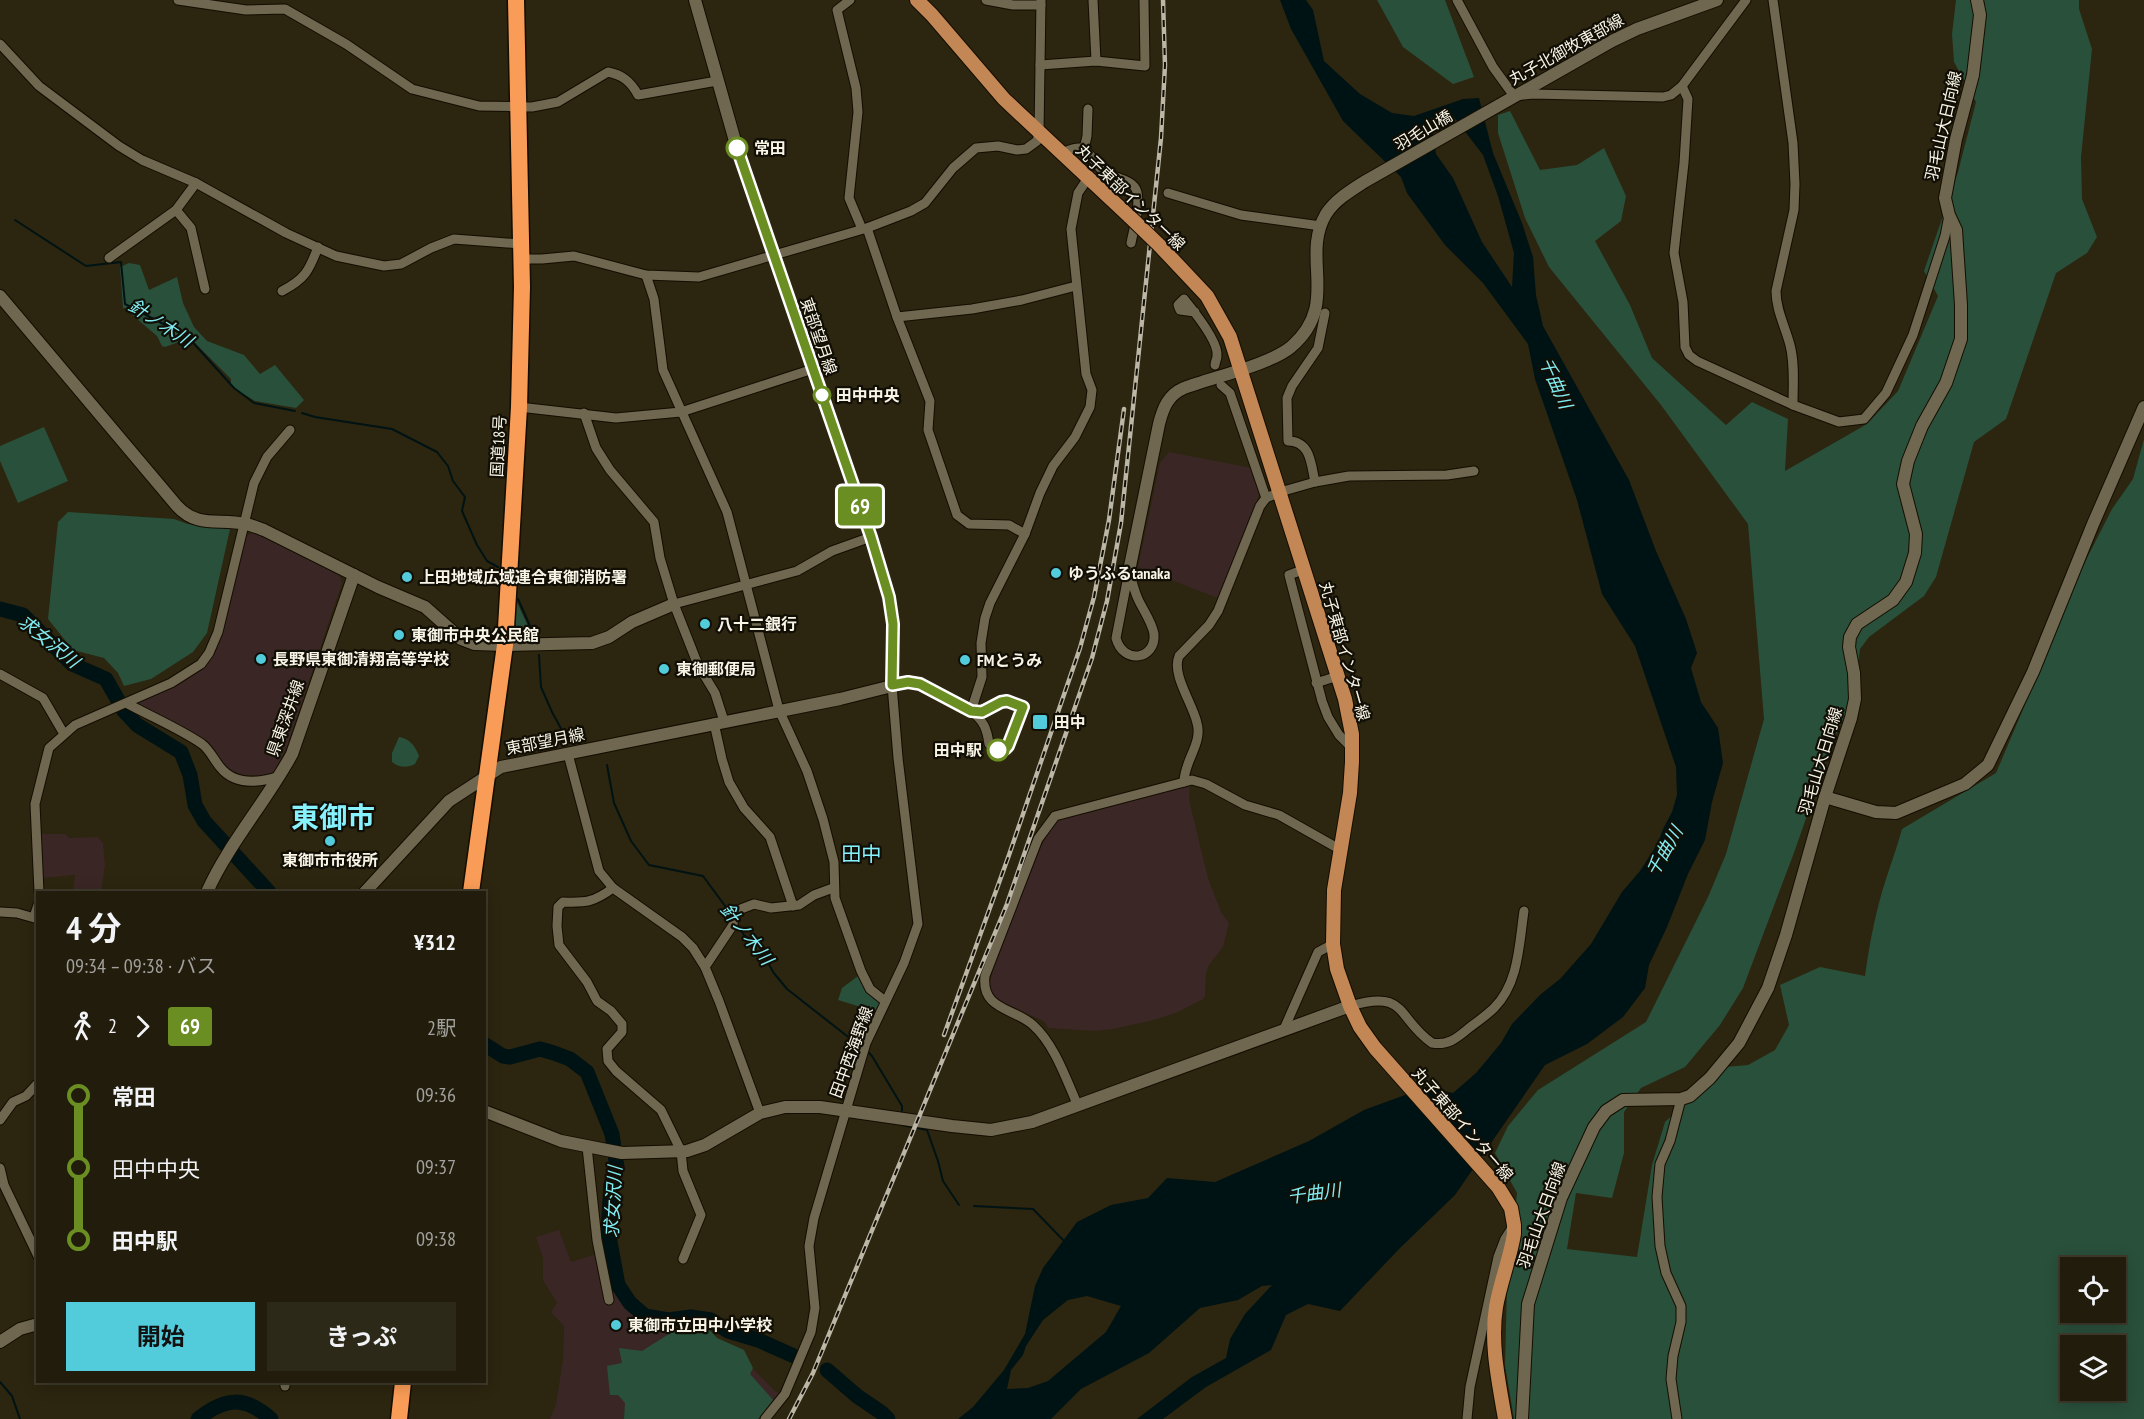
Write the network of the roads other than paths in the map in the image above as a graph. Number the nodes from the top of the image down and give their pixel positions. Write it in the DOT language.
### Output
graph roads {
  1 [pos="178,0"];
  2 [pos="516,0"];
  3 [pos="695,0"];
  4 [pos="850,0"];
  5 [pos="917,0"];
  6 [pos="986,0"];
  7 [pos="1093,0"];
  8 [pos="1144,0"];
  9 [pos="1457,0"];
  10 [pos="1717,0"];
  11 [pos="1746,0"];
  12 [pos="1773,0"];
  13 [pos="1977,0"];
  14 [pos="1013,2"];
  15 [pos="1041,3"];
  16 [pos="247,5"];
  17 [pos="0,44"];
  18 [pos="1096,60"];
  19 [pos="1040,65"];
  20 [pos="717,81"];
  21 [pos="1682,86"];
  22 [pos="1514,96"];
  23 [pos="518,106"];
  24 [pos="1499,106"];
  25 [pos="1088,109"];
  26 [pos="1039,133"];
  27 [pos="1084,149"];
  28 [pos="1062,153"];
  29 [pos="1088,178"];
  30 [pos="196,183"];
  31 [pos="1168,193"];
  32 [pos="176,210"];
  33 [pos="1949,215"];
  34 [pos="1321,226"];
  35 [pos="864,228"];
  36 [pos="1131,243"];
  37 [pos="318,248"];
  38 [pos="521,252"];
  39 [pos="772,255"];
  40 [pos="110,258"];
  41 [pos="646,275"];
  42 [pos="1076,286"];
  43 [pos="205,289"];
  44 [pos="282,291"];
  45 [pos="0,296"];
  46 [pos="1195,312"];
  47 [pos="1325,313"];
  48 [pos="897,317"];
  49 [pos="1215,365"];
  50 [pos="1241,368"];
  51 [pos="813,369"];
  52 [pos="1221,385"];
  53 [pos="1793,405"];
  54 [pos="519,407"];
  55 [pos="2144,407"];
  56 [pos="681,412"];
  57 [pos="584,413"];
  58 [pos="290,430"];
  59 [pos="1474,471"];
  60 [pos="1316,482"];
  61 [pos="1280,492"];
  62 [pos="1266,498"];
  63 [pos="245,524"];
  64 [pos="1025,534"];
  65 [pos="871,537"];
  66 [pos="1305,569"];
  67 [pos="1129,571"];
  68 [pos="354,575"];
  69 [pos="746,585"];
  70 [pos="1136,594"];
  71 [pos="1124,595"];
  72 [pos="674,604"];
  73 [pos="505,645"];
  74 [pos="0,674"];
  75 [pos="1338,676"];
  76 [pos="1316,683"];
  77 [pos="892,685"];
  78 [pos="123,706"];
  79 [pos="779,710"];
  80 [pos="1347,710"];
  81 [pos="971,711"];
  82 [pos="1328,717"];
  83 [pos="719,722"];
  84 [pos="64,734"];
  85 [pos="1352,748"];
  86 [pos="568,754"];
  87 [pos="280,776"];
  88 [pos="488,776"];
  89 [pos="1184,782"];
  90 [pos="1825,797"];
  91 [pos="1341,850"];
  92 [pos="613,888"];
  93 [pos="833,888"];
  94 [pos="39,891"];
  95 [pos="208,891"];
  96 [pos="366,891"];
  97 [pos="471,891"];
  98 [pos="793,906"];
  99 [pos="1524,911"];
  100 [pos="0,912"];
  101 [pos="36,918"];
  102 [pos="1333,944"];
  103 [pos="705,967"];
  104 [pos="885,1001"];
  105 [pos="1350,1006"];
  106 [pos="1284,1029"];
  107 [pos="36,1085"];
  108 [pos="1681,1099"];
  109 [pos="1078,1106"];
  110 [pos="845,1111"];
  111 [pos="486,1112"];
  112 [pos="760,1113"];
  113 [pos="0,1120"];
  114 [pos="587,1147"];
  115 [pos="681,1152"];
  116 [pos="0,1168"];
  117 [pos="1514,1225"];
  118 [pos="36,1252"];
  119 [pos="683,1259"];
  120 [pos="609,1300"];
  121 [pos="36,1325"];
  122 [pos="0,1342"];
  123 [pos="403,1383"];
  124 [pos="399,1419"];
  125 [pos="765,1419"];
  126 [pos="1467,1419"];
  127 [pos="1505,1419"];
  128 [pos="1522,1419"];
  129 [pos="1677,1419"];
  1 -- 16 [label="street"];
  2 -- 23 [label="highway, 国道18号"];
  3 -- 20 [label="main road, 東部望月線"];
  4 -- 35 [label="street"];
  5 -- 26 [label="main road, 丸子東部インター線"];
  6 -- 14 [label="street"];
  7 -- 18 [label="street"];
  8 -- 18 [label="street"];
  9 -- 22 [label="street"];
  10 -- 22 [label="main road, 丸子北御牧東部線"];
  11 -- 21 [label="street"];
  12 -- 53 [label="street"];
  13 -- 33 [label="main road, 羽毛山大日向線"];
  14 -- 15 [label="street"];
  15 -- 19 [label="street"];
  16 -- 23 [label="street"];
  17 -- 30 [label="street"];
  18 -- 19 [label="street"];
  19 -- 26 [label="street"];
  20 -- 23 [label="street"];
  20 -- 39 [label="main road, 東部望月線"];
  21 -- 22 [label="street"];
  21 -- 53 [label="street"];
  22 -- 24 [label="main road, 丸子北御牧東部線"];
  23 -- 38 [label="highway, 国道18号"];
  24 -- 34 [label="main road, 羽毛山橋"];
  25 -- 27 [label="street"];
  26 -- 28 [label="main road, 丸子東部インター線"];
  26 -- 35 [label="street"];
  27 -- 28 [label="street"];
  27 -- 36 [label="street"];
  28 -- 29 [label="main road, 丸子東部インター線"];
  29 -- 42 [label="street"];
  29 -- 50 [label="main road, 丸子東部インター線, bridge"];
  30 -- 32 [label="street"];
  30 -- 37 [label="street"];
  31 -- 34 [label="street"];
  32 -- 40 [label="street"];
  32 -- 43 [label="street"];
  33 -- 53 [label="street"];
  33 -- 90 [label="main road, 羽毛山大日向線"];
  34 -- 50 [label="main road"];
  35 -- 39 [label="street"];
  35 -- 48 [label="street"];
  37 -- 38 [label="street"];
  37 -- 44 [label="street"];
  38 -- 41 [label="street"];
  38 -- 54 [label="highway, 国道18号"];
  39 -- 41 [label="street"];
  39 -- 51 [label="main road, 東部望月線"];
  41 -- 56 [label="street"];
  42 -- 48 [label="street"];
  42 -- 64 [label="street"];
  45 -- 63 [label="main road"];
  46 -- 49 [label="street"];
  47 -- 60 [label="street"];
  48 -- 64 [label="street"];
  50 -- 61 [label="main road, 丸子東部インター線"];
  50 -- 67 [label="main road"];
  51 -- 56 [label="street"];
  51 -- 65 [label="main road, 東部望月線"];
  52 -- 62 [label="street"];
  54 -- 57 [label="street"];
  54 -- 73 [label="highway, 国道18号"];
  55 -- 90 [label="main road"];
  56 -- 57 [label="street"];
  56 -- 69 [label="street"];
  57 -- 72 [label="street"];
  58 -- 63 [label="street"];
  59 -- 60 [label="street"];
  60 -- 61 [label="street"];
  61 -- 62 [label="street"];
  61 -- 66 [label="main road, 丸子東部インター線"];
  62 -- 89 [label="street"];
  63 -- 68 [label="main road"];
  63 -- 78 [label="street"];
  64 -- 81 [label="street"];
  65 -- 69 [label="street"];
  65 -- 77 [label="main road, 東部望月線"];
  66 -- 75 [label="main road, 丸子東部インター線"];
  66 -- 76 [label="street"];
  67 -- 70 [label="street"];
  67 -- 71 [label="street"];
  68 -- 73 [label="main road"];
  68 -- 87 [label="main road, 県東深井線"];
  69 -- 72 [label="street"];
  69 -- 79 [label="street"];
  70 -- 71 [label="street"];
  70 -- 71 [label="street"];
  72 -- 73 [label="main road"];
  72 -- 83 [label="street"];
  73 -- 88 [label="highway, 国道18号"];
  74 -- 84 [label="street"];
  75 -- 76 [label="street"];
  75 -- 80 [label="main road, 丸子東部インター線"];
  76 -- 82 [label="street"];
  77 -- 79 [label="main road, 東部望月線"];
  77 -- 81 [label="main road, 東部望月線"];
  77 -- 104 [label="street, 田中西海野線"];
  78 -- 84 [label="street"];
  78 -- 87 [label="street"];
  79 -- 83 [label="main road, 東部望月線"];
  79 -- 93 [label="street"];
  80 -- 82 [label="street"];
  80 -- 85 [label="main road, 丸子東部インター線"];
  81 -- 81 [label="street"];
  82 -- 85 [label="street"];
  83 -- 86 [label="main road, 東部望月線"];
  83 -- 98 [label="street"];
  84 -- 94 [label="street"];
  85 -- 91 [label="main road, 丸子東部インター線"];
  86 -- 88 [label="main road, 東部望月線"];
  86 -- 92 [label="street"];
  87 -- 95 [label="main road, 県東深井線"];
  88 -- 96 [label="main road, 東部望月線"];
  88 -- 97 [label="highway, 国道18号"];
  89 -- 91 [label="street"];
  89 -- 109 [label="street"];
  90 -- 108 [label="main road, 羽毛山大日向線"];
  91 -- 102 [label="main road, 丸子東部インター線"];
  92 -- 103 [label="street"];
  92 -- 115 [label="street"];
  93 -- 98 [label="street"];
  93 -- 104 [label="street"];
  98 -- 103 [label="street"];
  99 -- 105 [label="street"];
  100 -- 101 [label="street"];
  102 -- 105 [label="main road, 丸子東部インター線"];
  102 -- 106 [label="street"];
  103 -- 112 [label="street"];
  104 -- 110 [label="street, 田中西海野線"];
  105 -- 106 [label="main road"];
  105 -- 117 [label="main road, 丸子東部インター線"];
  106 -- 109 [label="main road"];
  107 -- 113 [label="street"];
  108 -- 128 [label="main road, 羽毛山大日向線"];
  108 -- 129 [label="street"];
  109 -- 110 [label="main road"];
  110 -- 112 [label="main road"];
  110 -- 125 [label="street, 田中西海野線"];
  111 -- 114 [label="main road"];
  112 -- 115 [label="main road"];
  114 -- 115 [label="main road"];
  114 -- 120 [label="street"];
  115 -- 119 [label="street"];
  116 -- 118 [label="street"];
  117 -- 126 [label="street"];
  117 -- 127 [label="main road, 丸子東部インター線"];
  121 -- 122 [label="main road"];
  123 -- 124 [label="highway"];
}
